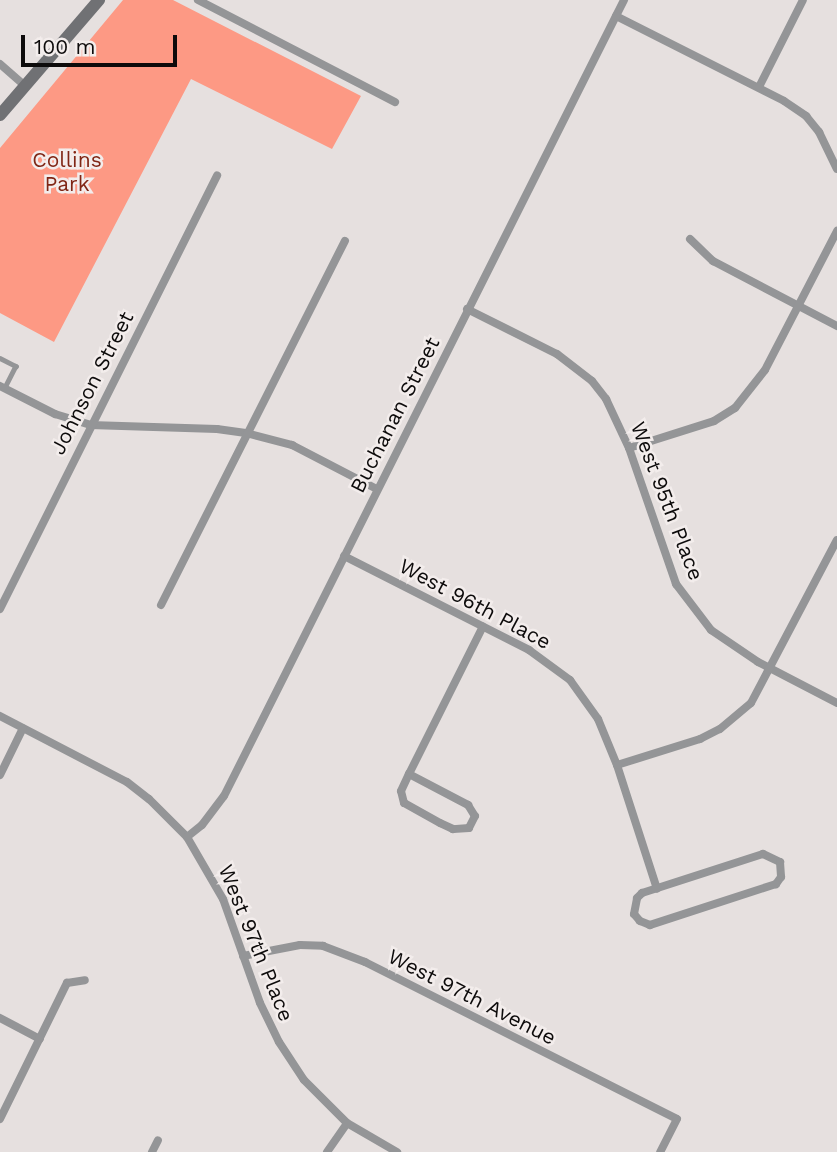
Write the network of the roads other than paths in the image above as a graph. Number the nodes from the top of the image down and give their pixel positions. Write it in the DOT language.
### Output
graph roads {
  1 [pos="99,0"];
  2 [pos="198,0"];
  3 [pos="624,0"];
  4 [pos="803,0"];
  5 [pos="616,16"];
  6 [pos="0,64"];
  7 [pos="25,86"];
  8 [pos="759,88"];
  9 [pos="395,102"];
  10 [pos="0,115"];
  11 [pos="837,169"];
  12 [pos="217,175"];
  13 [pos="837,231"];
  14 [pos="690,239"];
  15 [pos="345,241"];
  16 [pos="798,305"];
  17 [pos="467,309"];
  18 [pos="837,326"];
  19 [pos="0,358"];
  20 [pos="2,387"];
  21 [pos="90,425"];
  22 [pos="246,433"];
  23 [pos="629,448"];
  24 [pos="377,489"];
  25 [pos="837,540"];
  26 [pos="344,556"];
  27 [pos="161,605"];
  28 [pos="0,609"];
  29 [pos="483,626"];
  30 [pos="771,669"];
  31 [pos="837,703"];
  32 [pos="0,716"];
  33 [pos="23,728"];
  34 [pos="617,765"];
  35 [pos="409,774"];
  36 [pos="0,775"];
  37 [pos="187,837"];
  38 [pos="657,889"];
  39 [pos="243,956"];
  40 [pos="85,979"];
  41 [pos="0,1018"];
  42 [pos="40,1039"];
  43 [pos="0,1119"];
  44 [pos="348,1123"];
  45 [pos="158,1140"];
  46 [pos="152,1152"];
  47 [pos="327,1152"];
  48 [pos="397,1152"];
  49 [pos="660,1152"];
  1 -- 7 [label="street"];
  2 -- 9 [label="street"];
  3 -- 5 [label="street, Buchanan Street"];
  4 -- 8 [label="street"];
  5 -- 8 [label="street"];
  5 -- 17 [label="street, Buchanan Street"];
  6 -- 7 [label="street"];
  7 -- 10 [label="street"];
  8 -- 11 [label="street"];
  12 -- 21 [label="street, Johnson Street"];
  13 -- 16 [label="street"];
  14 -- 16 [label="street"];
  15 -- 22 [label="street"];
  16 -- 18 [label="street"];
  16 -- 23 [label="street"];
  17 -- 23 [label="street, West 95th Place"];
  17 -- 24 [label="street, Buchanan Street"];
  19 -- 20 [label="lane"];
  20 -- 21 [label="street"];
  21 -- 22 [label="street"];
  21 -- 28 [label="street, Johnson Street"];
  22 -- 24 [label="street"];
  22 -- 27 [label="street"];
  23 -- 30 [label="street, West 95th Place"];
  24 -- 26 [label="street, Buchanan Street"];
  25 -- 30 [label="street"];
  26 -- 29 [label="street, West 96th Place"];
  26 -- 37 [label="street, Buchanan Street"];
  29 -- 34 [label="street, West 96th Place"];
  29 -- 35 [label="street"];
  30 -- 31 [label="street, West 95th Place"];
  30 -- 34 [label="street"];
  32 -- 33 [label="street, West 97th Place"];
  33 -- 36 [label="street"];
  33 -- 37 [label="street, West 97th Place"];
  34 -- 38 [label="street, West 96th Place"];
  35 -- 35 [label="street"];
  37 -- 39 [label="street, West 97th Place"];
  38 -- 38 [label="street"];
  39 -- 44 [label="street, West 97th Place"];
  39 -- 49 [label="street, West 97th Avenue"];
  40 -- 42 [label="street"];
  41 -- 42 [label="street"];
  42 -- 43 [label="street"];
  44 -- 47 [label="street"];
  44 -- 48 [label="street, West 97th Place"];
  45 -- 46 [label="street"];
}
